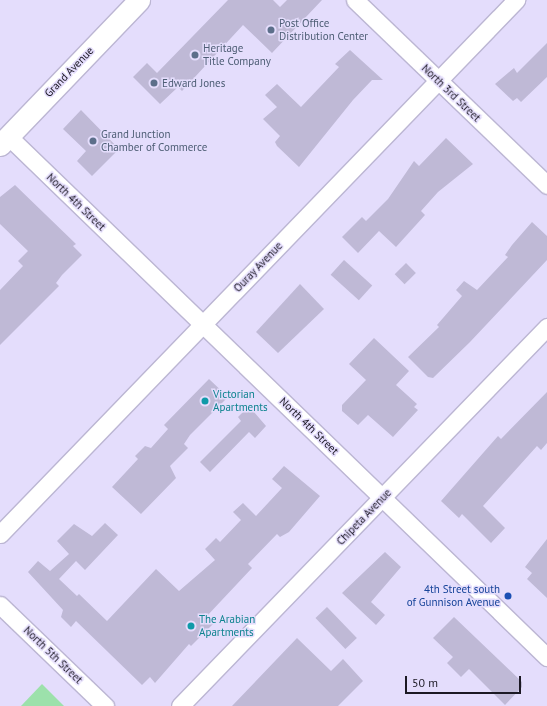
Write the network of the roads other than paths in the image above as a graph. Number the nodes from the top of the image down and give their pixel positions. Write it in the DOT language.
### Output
graph roads {
  1 [pos="139,0"];
  2 [pos="355,0"];
  3 [pos="516,0"];
  4 [pos="438,80"];
  5 [pos="3,137"];
  6 [pos="547,185"];
  7 [pos="203,324"];
  8 [pos="547,327"];
  9 [pos="382,498"];
  10 [pos="0,534"];
  11 [pos="0,604"];
  12 [pos="547,657"];
  13 [pos="105,706"];
  14 [pos="180,706"];
  1 -- 5 [label="main road, Grand Avenue"];
  2 -- 4 [label="street, North 3rd Street"];
  3 -- 4 [label="street, Ouray Avenue"];
  4 -- 6 [label="street, North 3rd Street"];
  4 -- 7 [label="street, Ouray Avenue"];
  5 -- 7 [label="street, North 4th Street"];
  7 -- 9 [label="street, North 4th Street"];
  7 -- 10 [label="street, Ouray Avenue"];
  8 -- 9 [label="street, Chipeta Avenue"];
  9 -- 12 [label="street, North 4th Street"];
  9 -- 14 [label="street, Chipeta Avenue"];
  11 -- 13 [label="street, North 5th Street"];
}
